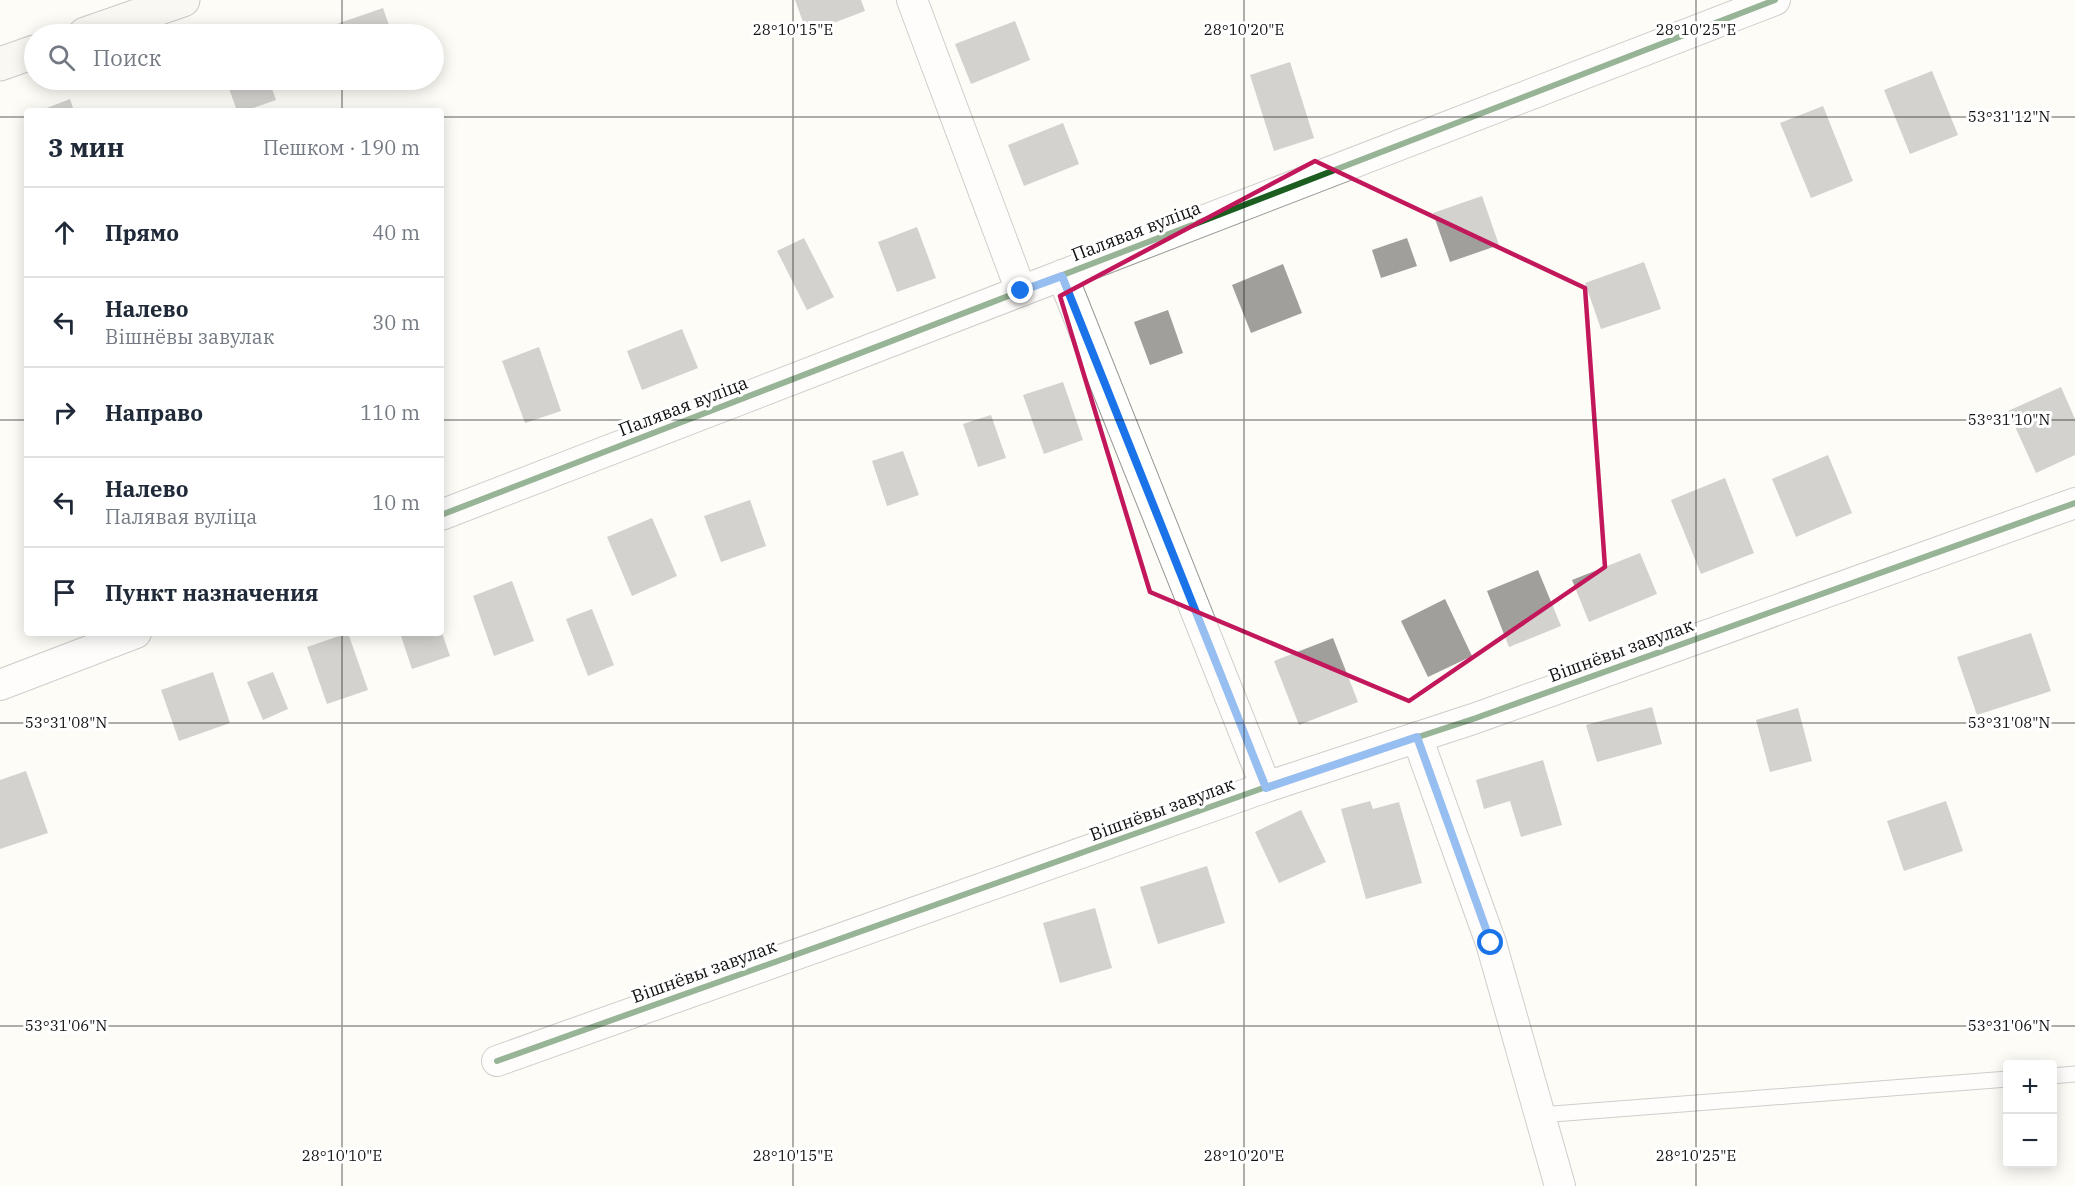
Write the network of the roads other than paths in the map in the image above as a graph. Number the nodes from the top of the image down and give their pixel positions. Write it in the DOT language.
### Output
graph roads {
  1 [pos="183,0"];
  2 [pos="912,0"];
  3 [pos="1775,0"];
  4 [pos="114,24"];
  5 [pos="24,56"];
  6 [pos="0,64"];
  7 [pos="1062,276"];
  8 [pos="1021,291"];
  9 [pos="2075,502"];
  10 [pos="444,514"];
  11 [pos="128,636"];
  12 [pos="0,685"];
  13 [pos="1417,737"];
  14 [pos="1266,788"];
  15 [pos="497,1061"];
  16 [pos="2075,1074"];
  17 [pos="2057,1076"];
  18 [pos="2003,1079"];
  19 [pos="1540,1115"];
  20 [pos="1560,1186"];
  1 -- 4 [label="main road"];
  2 -- 8 [label="street"];
  3 -- 7 [label="street, Палявая вуліца"];
  5 -- 6 [label="main road"];
  7 -- 8 [label="street, Палявая вуліца"];
  7 -- 14 [label="street"];
  8 -- 10 [label="street, Палявая вуліца"];
  9 -- 13 [label="street, Вішнёвы завулак"];
  11 -- 12 [label="street"];
  13 -- 14 [label="street, Вішнёвы завулак"];
  13 -- 19 [label="street"];
  14 -- 15 [label="street, Вішнёвы завулак"];
  16 -- 17 [label="lane"];
  18 -- 19 [label="lane"];
  19 -- 20 [label="street"];
}
